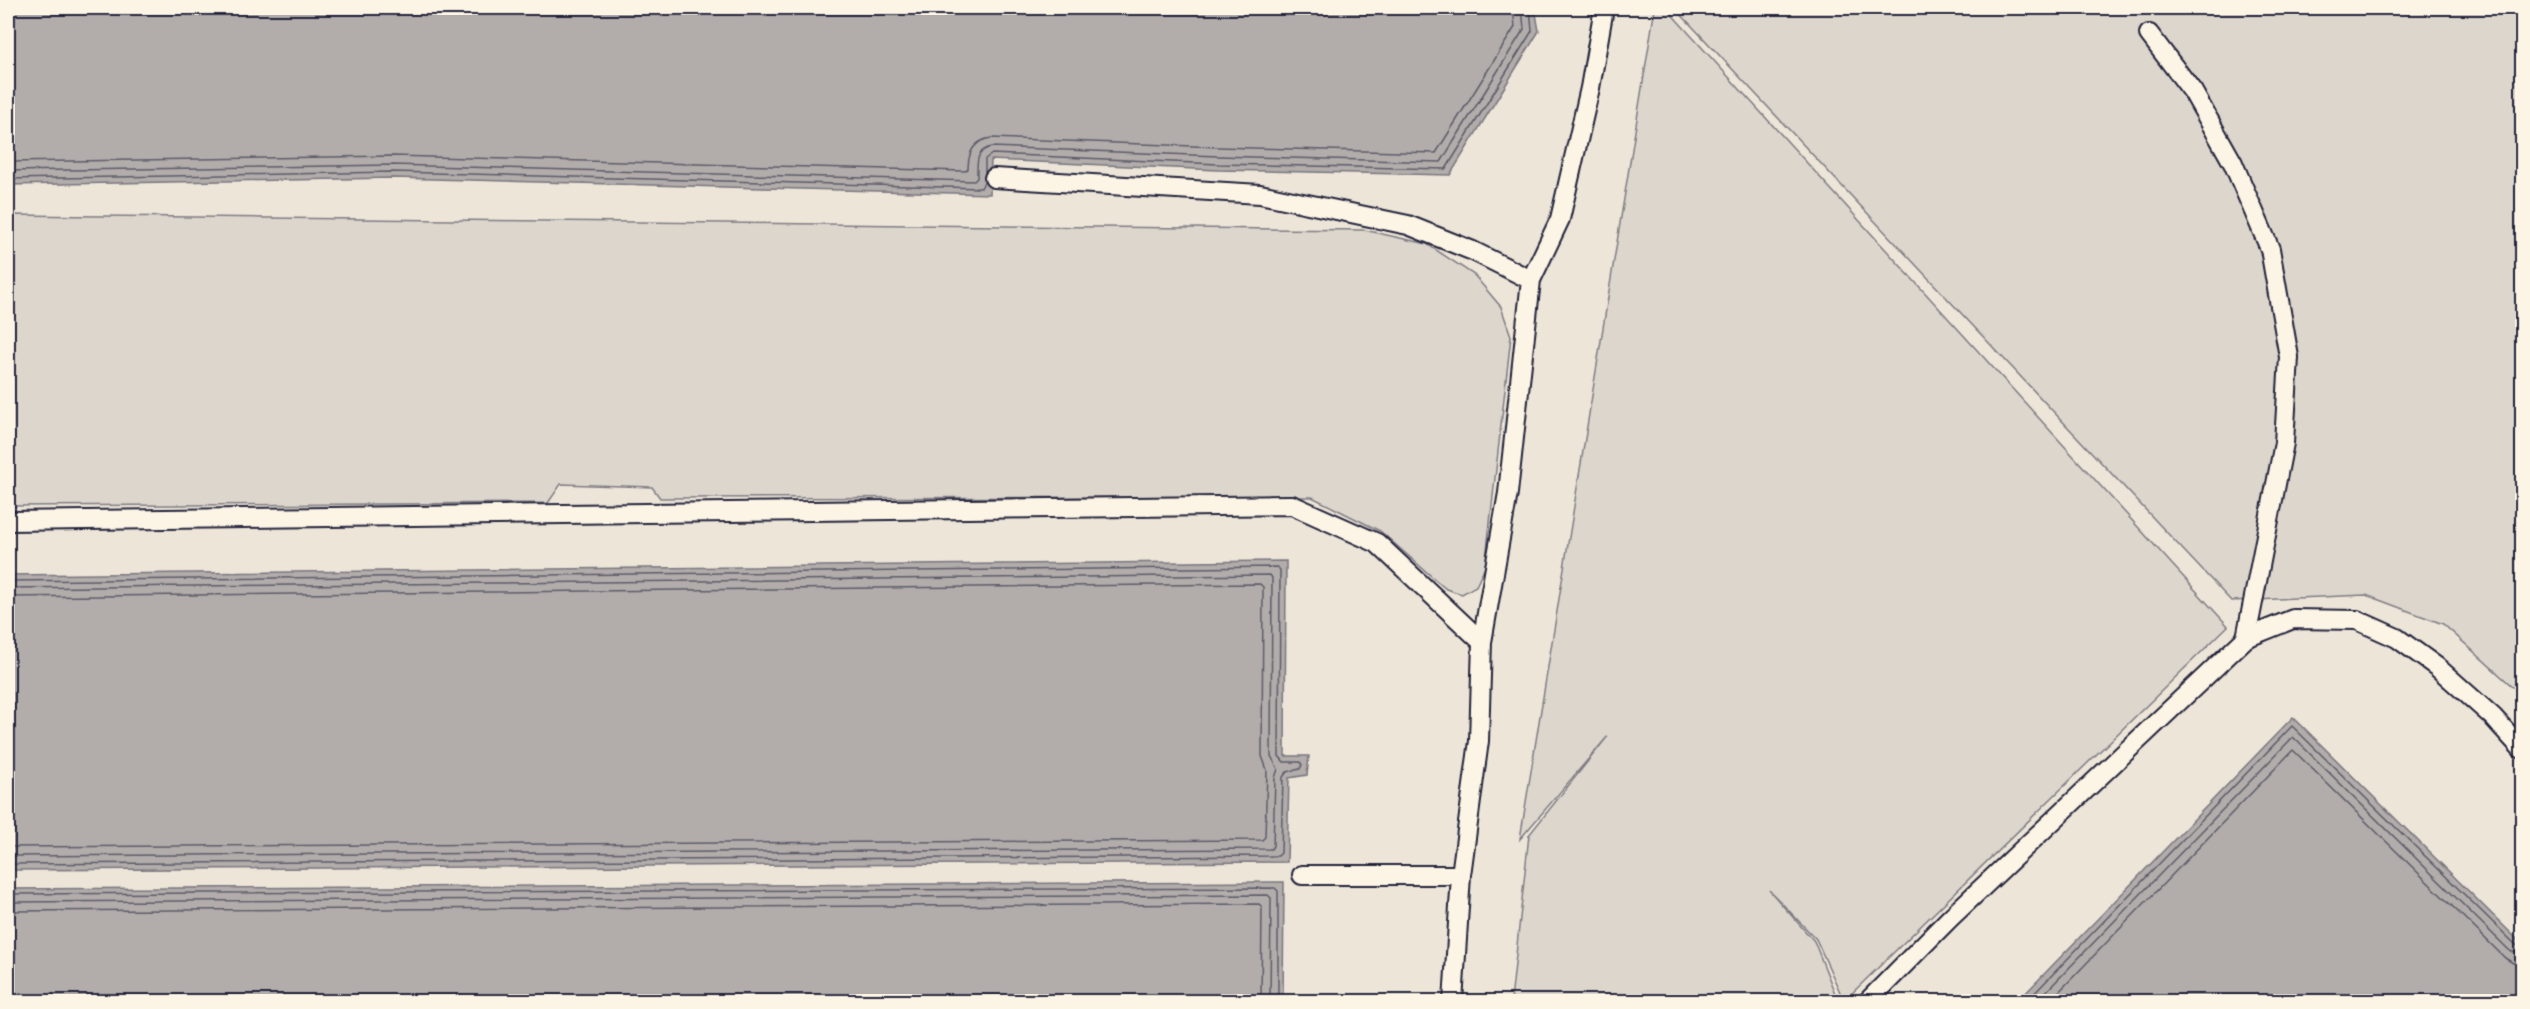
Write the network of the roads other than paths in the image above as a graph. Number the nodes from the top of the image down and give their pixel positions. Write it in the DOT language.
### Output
graph roads {
  1 [pos="1604,8"];
  2 [pos="2149,34"];
  3 [pos="994,178"];
  4 [pos="1531,280"];
  5 [pos="8,521"];
  6 [pos="2246,638"];
  7 [pos="1482,642"];
  8 [pos="2523,749"];
  9 [pos="1302,875"];
  10 [pos="1461,875"];
  11 [pos="1453,1002"];
  12 [pos="1867,1002"];
  1 -- 4 [label="lane"];
  2 -- 6 [label="lane"];
  3 -- 4 [label="lane"];
  4 -- 7 [label="lane"];
  5 -- 7 [label="lane"];
  6 -- 8 [label="lane"];
  6 -- 12 [label="lane"];
  7 -- 10 [label="lane"];
  9 -- 10 [label="lane"];
  10 -- 11 [label="lane"];
}
